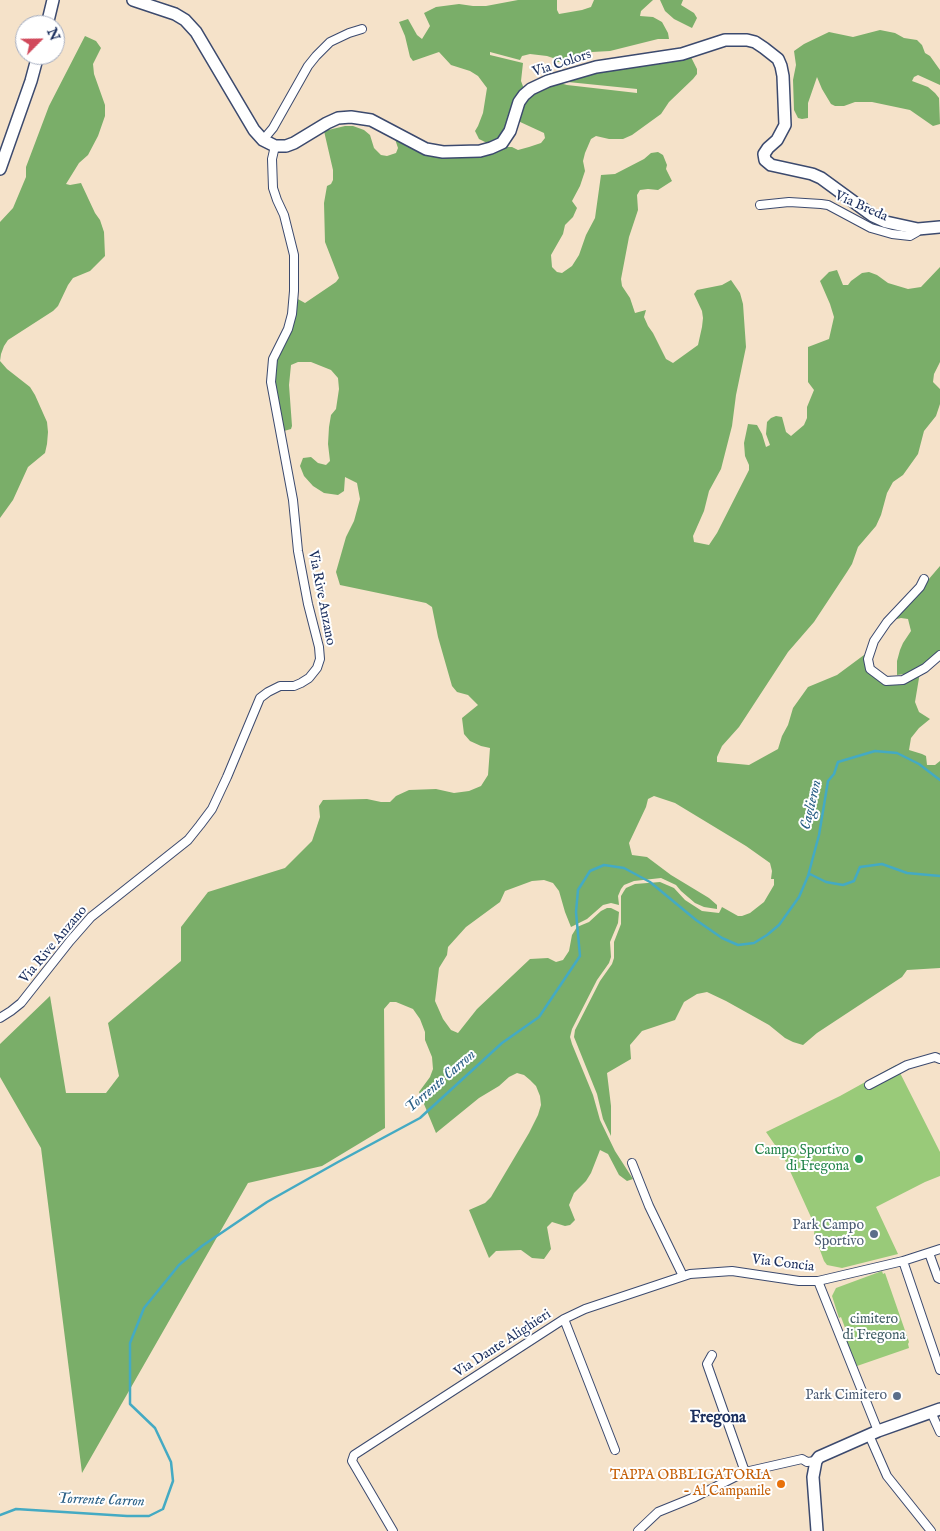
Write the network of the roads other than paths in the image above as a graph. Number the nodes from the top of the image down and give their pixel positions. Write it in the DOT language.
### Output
graph roads {
  1 [pos="53,0"];
  2 [pos="134,0"];
  3 [pos="49,15"];
  4 [pos="362,29"];
  5 [pos="35,65"];
  6 [pos="264,140"];
  7 [pos="275,146"];
  8 [pos="0,169"];
  9 [pos="760,205"];
  10 [pos="940,228"];
  11 [pos="918,229"];
  12 [pos="924,579"];
  13 [pos="940,655"];
  14 [pos="0,1018"];
  15 [pos="940,1059"];
  16 [pos="868,1085"];
  17 [pos="632,1163"];
  18 [pos="940,1249"];
  19 [pos="929,1253"];
  20 [pos="903,1261"];
  21 [pos="686,1275"];
  22 [pos="940,1279"];
  23 [pos="818,1281"];
  24 [pos="564,1319"];
  25 [pos="712,1356"];
  26 [pos="940,1370"];
  27 [pos="936,1411"];
  28 [pos="940,1432"];
  29 [pos="873,1433"];
  30 [pos="615,1450"];
  31 [pos="816,1461"];
  32 [pos="745,1472"];
  33 [pos="393,1531"];
  34 [pos="638,1531"];
  35 [pos="816,1531"];
  36 [pos="931,1531"];
  1 -- 3 [label="street"];
  2 -- 6 [label="street"];
  4 -- 6 [label="street"];
  5 -- 8 [label="street"];
  6 -- 7 [label="street"];
  7 -- 11 [label="street, Via Colors"];
  7 -- 14 [label="street, Via Rive Anzano"];
  9 -- 11 [label="street, Via Breda"];
  10 -- 11 [label="street, Via Colors"];
  12 -- 13 [label="street"];
  15 -- 16 [label="street"];
  17 -- 21 [label="street"];
  18 -- 19 [label="street, Via Concia"];
  19 -- 20 [label="street, Via Concia"];
  19 -- 22 [label="street"];
  20 -- 23 [label="street, Via Concia"];
  20 -- 26 [label="street"];
  21 -- 23 [label="street, Via Concia"];
  21 -- 24 [label="street, Via Dante Alighieri"];
  23 -- 29 [label="street"];
  24 -- 30 [label="street"];
  24 -- 33 [label="street, Via Dante Alighieri"];
  25 -- 32 [label="street"];
  27 -- 28 [label="street"];
  27 -- 29 [label="street"];
  29 -- 31 [label="street"];
  29 -- 36 [label="street"];
  31 -- 32 [label="street"];
  31 -- 35 [label="street"];
  32 -- 34 [label="street"];
}
